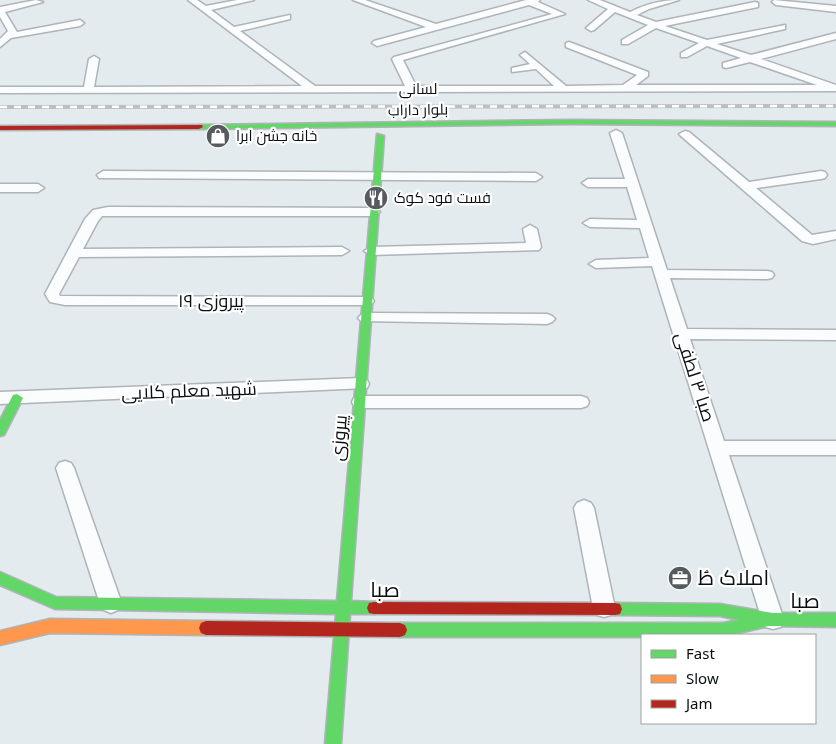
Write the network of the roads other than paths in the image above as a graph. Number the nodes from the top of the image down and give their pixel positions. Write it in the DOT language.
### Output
graph roads {
  1 [pos="192,0"];
  2 [pos="250,0"];
  3 [pos="358,0"];
  4 [pos="592,0"];
  5 [pos="634,0"];
  6 [pos="675,0"];
  7 [pos="533,1"];
  8 [pos="38,2"];
  9 [pos="776,2"];
  10 [pos="755,5"];
  11 [pos="646,7"];
  12 [pos="205,9"];
  13 [pos="614,9"];
  14 [pos="836,9"];
  15 [pos="632,14"];
  16 [pos="287,17"];
  17 [pos="80,23"];
  18 [pos="655,25"];
  19 [pos="436,27"];
  20 [pos="782,27"];
  21 [pos="591,28"];
  22 [pos="233,30"];
  23 [pos="7,32"];
  24 [pos="836,36"];
  25 [pos="819,41"];
  26 [pos="377,42"];
  27 [pos="624,42"];
  28 [pos="707,43"];
  29 [pos="0,44"];
  30 [pos="836,44"];
  31 [pos="569,45"];
  32 [pos="684,54"];
  33 [pos="525,55"];
  34 [pos="94,59"];
  35 [pos="753,59"];
  36 [pos="726,65"];
  37 [pos="538,66"];
  38 [pos="516,70"];
  39 [pos="836,88"];
  40 [pos="312,89"];
  41 [pos="412,89"];
  42 [pos="564,89"];
  43 [pos="625,89"];
  44 [pos="0,90"];
  45 [pos="88,90"];
  46 [pos="836,119"];
  47 [pos="750,124"];
  48 [pos="836,124"];
  49 [pos="0,128"];
  50 [pos="586,128"];
  51 [pos="646,128"];
  52 [pos="616,133"];
  53 [pos="685,134"];
  54 [pos="836,134"];
  55 [pos="0,135"];
  56 [pos="380,136"];
  57 [pos="103,174"];
  58 [pos="821,175"];
  59 [pos="376,177"];
  60 [pos="536,177"];
  61 [pos="588,183"];
  62 [pos="632,183"];
  63 [pos="746,186"];
  64 [pos="0,188"];
  65 [pos="38,188"];
  66 [pos="374,212"];
  67 [pos="590,223"];
  68 [pos="645,224"];
  69 [pos="530,229"];
  70 [pos="836,235"];
  71 [pos="342,251"];
  72 [pos="371,251"];
  73 [pos="74,253"];
  74 [pos="596,264"];
  75 [pos="659,268"];
  76 [pos="767,275"];
  77 [pos="367,301"];
  78 [pos="366,318"];
  79 [pos="547,319"];
  80 [pos="681,334"];
  81 [pos="836,335"];
  82 [pos="361,384"];
  83 [pos="8,398"];
  84 [pos="360,402"];
  85 [pos="581,402"];
  86 [pos="0,432"];
  87 [pos="718,448"];
  88 [pos="836,448"];
  89 [pos="66,468"];
  90 [pos="584,508"];
  91 [pos="0,578"];
  92 [pos="111,604"];
  93 [pos="342,608"];
  94 [pos="604,608"];
  95 [pos="774,620"];
  96 [pos="836,620"];
  97 [pos="341,630"];
  98 [pos="0,638"];
  99 [pos="333,744"];
  1 -- 12 [label="street"];
  2 -- 12 [label="street"];
  3 -- 19 [label="street"];
  4 -- 13 [label="street"];
  5 -- 11 [label="street"];
  6 -- 11 [label="street"];
  7 -- 19 [label="street"];
  7 -- 41 [label="street"];
  8 -- 23 [label="street"];
  9 -- 14 [label="street"];
  10 -- 18 [label="street"];
  11 -- 15 [label="street"];
  12 -- 22 [label="street"];
  13 -- 15 [label="street"];
  13 -- 21 [label="street"];
  15 -- 18 [label="street"];
  16 -- 22 [label="street"];
  17 -- 23 [label="street"];
  18 -- 27 [label="street"];
  18 -- 28 [label="street"];
  19 -- 26 [label="street"];
  20 -- 28 [label="street"];
  22 -- 40 [label="street"];
  23 -- 29 [label="street"];
  24 -- 25 [label="street"];
  25 -- 30 [label="street"];
  25 -- 35 [label="street"];
  28 -- 32 [label="street"];
  28 -- 35 [label="street"];
  31 -- 43 [label="street"];
  33 -- 37 [label="street"];
  34 -- 45 [label="street"];
  35 -- 36 [label="street"];
  35 -- 39 [label="street"];
  37 -- 38 [label="street"];
  37 -- 42 [label="street"];
  39 -- 43 [label="street, لسانی"];
  40 -- 41 [label="street, لسانی"];
  40 -- 45 [label="street, لسانی"];
  41 -- 42 [label="street, لسانی"];
  42 -- 43 [label="street, لسانی"];
  44 -- 45 [label="street, لسانی"];
  46 -- 47 [label="main road"];
  47 -- 48 [label="main road, بلوار داراب"];
  47 -- 51 [label="main road, بلوار داراب"];
  49 -- 50 [label="main road, بلوار داراب"];
  50 -- 51 [label="main road, بلوار داراب"];
  50 -- 52 [label="main road, بلوار داراب"];
  50 -- 56 [label="main road, بلوار داراب"];
  51 -- 52 [label="main road, بلوار داراب"];
  51 -- 53 [label="main road, بلوار داراب"];
  52 -- 62 [label="street, صبا ۳ لطفی"];
  53 -- 54 [label="main road, بلوار داراب"];
  53 -- 63 [label="street"];
  55 -- 56 [label="main road, بلوار داراب"];
  56 -- 59 [label="main road, پیروزی"];
  57 -- 59 [label="street"];
  58 -- 63 [label="street"];
  59 -- 60 [label="street"];
  59 -- 66 [label="main road, پیروزی"];
  61 -- 62 [label="street"];
  62 -- 68 [label="street, صبا ۳ لطفی"];
  63 -- 70 [label="street"];
  64 -- 65 [label="street"];
  66 -- 72 [label="main road, پیروزی"];
  66 -- 73 [label="street"];
  67 -- 68 [label="street"];
  68 -- 75 [label="street, صبا ۳ لطفی"];
  69 -- 72 [label="street"];
  71 -- 73 [label="street"];
  72 -- 77 [label="main road, پیروزی"];
  73 -- 77 [label="street, پیروزی ۱۹"];
  74 -- 75 [label="street"];
  75 -- 76 [label="street"];
  75 -- 80 [label="street, صبا ۳ لطفی"];
  77 -- 78 [label="main road, پیروزی"];
  78 -- 79 [label="street"];
  78 -- 82 [label="main road, پیروزی"];
  80 -- 81 [label="street"];
  80 -- 87 [label="street, صبا ۳ لطفی"];
  82 -- 83 [label="street, شهید معلم کلایی"];
  82 -- 84 [label="main road, پیروزی"];
  83 -- 86 [label="main road"];
  84 -- 85 [label="street"];
  84 -- 93 [label="main road, پیروزی"];
  87 -- 88 [label="street"];
  87 -- 95 [label="street, صبا ۳ لطفی"];
  89 -- 92 [label="street"];
  90 -- 94 [label="street"];
  91 -- 92 [label="main road, صبا"];
  92 -- 93 [label="main road, صبا"];
  93 -- 94 [label="main road, صبا"];
  93 -- 97 [label="main road, پیروزی"];
  94 -- 95 [label="main road, صبا"];
  95 -- 96 [label="main road, صبا"];
  95 -- 97 [label="main road, صبا"];
  97 -- 98 [label="main road, صبا"];
  97 -- 99 [label="main road, پیروزی"];
}
